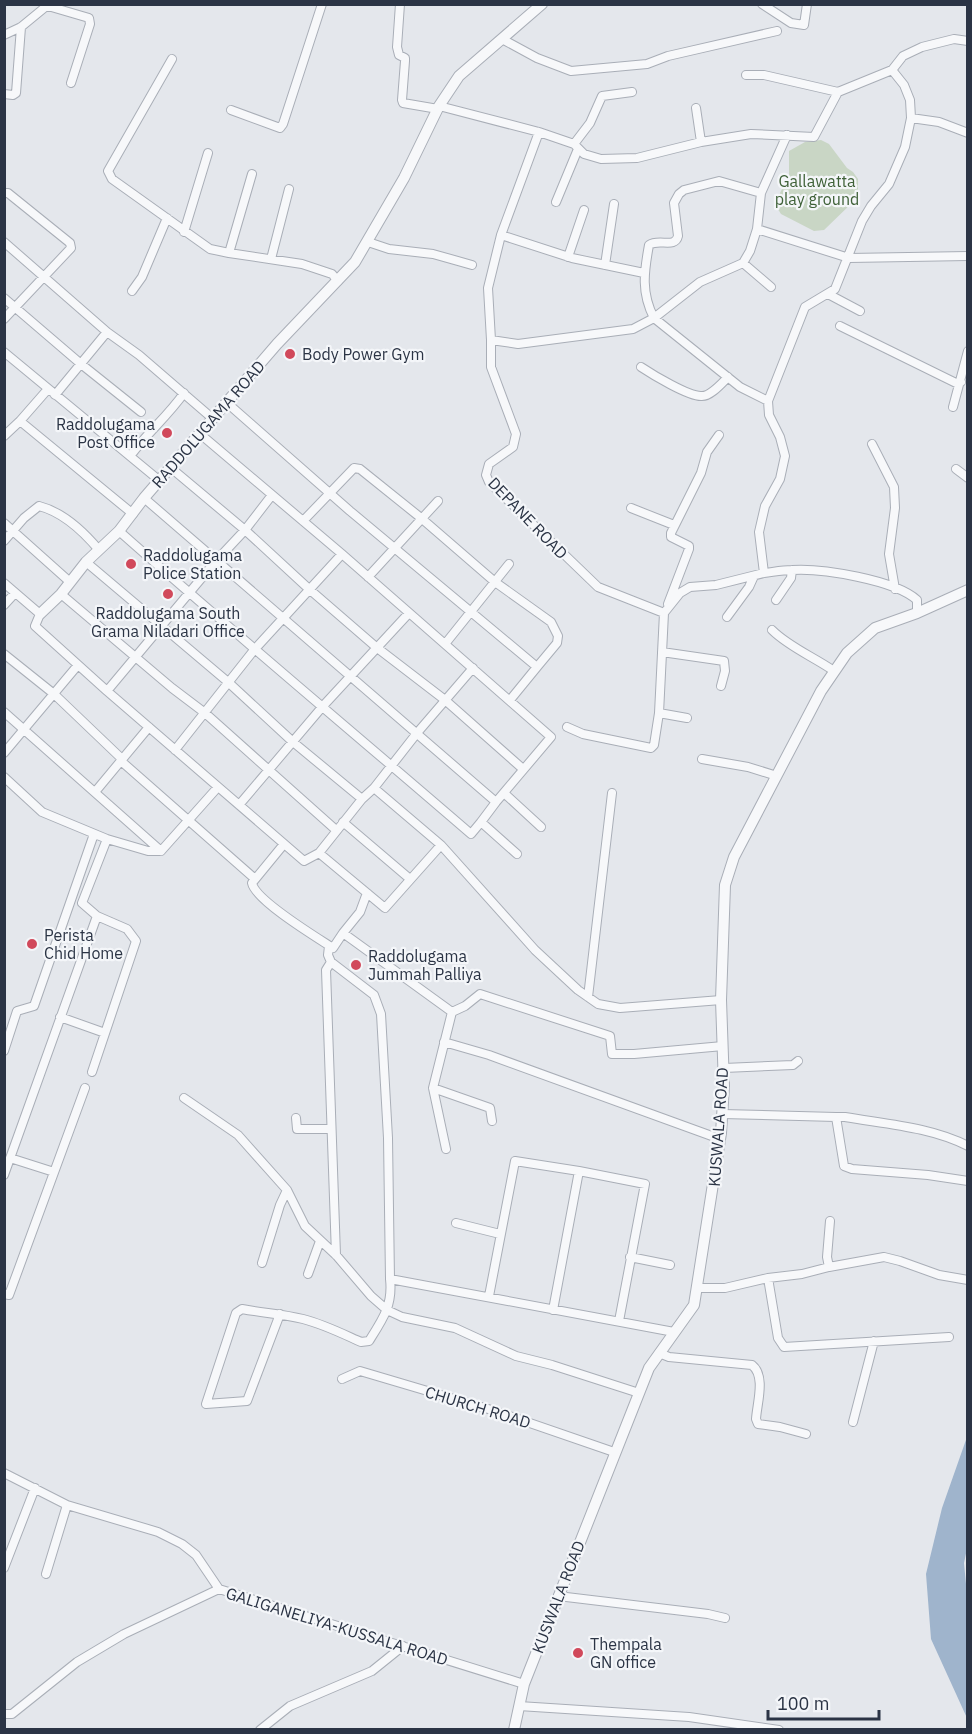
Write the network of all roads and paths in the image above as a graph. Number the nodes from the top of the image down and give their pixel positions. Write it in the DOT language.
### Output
graph roads {
  1 [pos="322,4"];
  2 [pos="400,4"];
  3 [pos="542,4"];
  4 [pos="762,4"];
  5 [pos="807,4"];
  6 [pos="49,5"];
  7 [pos="772,8"];
  8 [pos="21,27"];
  9 [pos="777,31"];
  10 [pos="4,35"];
  11 [pos="502,39"];
  12 [pos="968,40"];
  13 [pos="172,59"];
  14 [pos="892,70"];
  15 [pos="746,75"];
  16 [pos="71,83"];
  17 [pos="632,92"];
  18 [pos="838,92"];
  19 [pos="4,94"];
  20 [pos="439,107"];
  21 [pos="696,108"];
  22 [pos="231,110"];
  23 [pos="910,118"];
  24 [pos="539,132"];
  25 [pos="968,133"];
  26 [pos="787,135"];
  27 [pos="701,142"];
  28 [pos="576,146"];
  29 [pos="208,153"];
  30 [pos="252,174"];
  31 [pos="289,189"];
  32 [pos="4,193"];
  33 [pos="761,193"];
  34 [pos="556,202"];
  35 [pos="614,204"];
  36 [pos="584,210"];
  37 [pos="167,218"];
  38 [pos="757,229"];
  39 [pos="184,232"];
  40 [pos="501,235"];
  41 [pos="4,242"];
  42 [pos="368,242"];
  43 [pos="229,253"];
  44 [pos="968,256"];
  45 [pos="568,257"];
  46 [pos="849,258"];
  47 [pos="271,260"];
  48 [pos="743,263"];
  49 [pos="471,265"];
  50 [pos="605,265"];
  51 [pos="644,273"];
  52 [pos="44,277"];
  53 [pos="338,281"];
  54 [pos="771,286"];
  55 [pos="132,291"];
  56 [pos="828,294"];
  57 [pos="4,298"];
  58 [pos="15,308"];
  59 [pos="860,311"];
  60 [pos="654,318"];
  61 [pos="4,320"];
  62 [pos="840,326"];
  63 [pos="107,332"];
  64 [pos="491,340"];
  65 [pos="968,351"];
  66 [pos="4,352"];
  67 [pos="81,364"];
  68 [pos="641,368"];
  69 [pos="728,377"];
  70 [pos="961,382"];
  71 [pos="51,392"];
  72 [pos="184,393"];
  73 [pos="768,401"];
  74 [pos="226,402"];
  75 [pos="953,407"];
  76 [pos="141,412"];
  77 [pos="212,418"];
  78 [pos="20,421"];
  79 [pos="199,433"];
  80 [pos="719,435"];
  81 [pos="4,436"];
  82 [pos="872,444"];
  83 [pos="131,455"];
  84 [pos="171,468"];
  85 [pos="956,469"];
  86 [pos="968,478"];
  87 [pos="160,481"];
  88 [pos="329,492"];
  89 [pos="272,495"];
  90 [pos="144,498"];
  91 [pos="438,501"];
  92 [pos="631,508"];
  93 [pos="133,514"];
  94 [pos="421,518"];
  95 [pos="303,521"];
  96 [pos="4,523"];
  97 [pos="674,525"];
  98 [pos="245,530"];
  99 [pos="14,531"];
  100 [pos="119,531"];
  101 [pos="4,541"];
  102 [pos="396,548"];
  103 [pos="99,550"];
  104 [pos="342,554"];
  105 [pos="217,560"];
  106 [pos="86,562"];
  107 [pos="508,564"];
  108 [pos="792,570"];
  109 [pos="764,573"];
  110 [pos="754,576"];
  111 [pos="368,577"];
  112 [pos="70,582"];
  113 [pos="495,582"];
  114 [pos="4,583"];
  115 [pos="309,589"];
  116 [pos="895,589"];
  117 [pos="968,590"];
  118 [pos="15,593"];
  119 [pos="61,594"];
  120 [pos="190,594"];
  121 [pos="776,600"];
  122 [pos="4,605"];
  123 [pos="471,611"];
  124 [pos="409,613"];
  125 [pos="664,613"];
  126 [pos="918,613"];
  127 [pos="40,614"];
  128 [pos="727,617"];
  129 [pos="284,618"];
  130 [pos="162,626"];
  131 [pos="772,630"];
  132 [pos="445,644"];
  133 [pos="376,647"];
  134 [pos="254,650"];
  135 [pos="662,652"];
  136 [pos="4,654"];
  137 [pos="136,656"];
  138 [pos="78,665"];
  139 [pos="537,667"];
  140 [pos="473,668"];
  141 [pos="834,671"];
  142 [pos="351,675"];
  143 [pos="228,682"];
  144 [pos="721,686"];
  145 [pos="107,692"];
  146 [pos="54,694"];
  147 [pos="445,700"];
  148 [pos="510,700"];
  149 [pos="323,706"];
  150 [pos="4,712"];
  151 [pos="205,713"];
  152 [pos="659,713"];
  153 [pos="687,718"];
  154 [pos="149,727"];
  155 [pos="567,727"];
  156 [pos="24,729"];
  157 [pos="417,733"];
  158 [pos="293,742"];
  159 [pos="175,750"];
  160 [pos="4,753"];
  161 [pos="702,759"];
  162 [pos="122,760"];
  163 [pos="392,766"];
  164 [pos="523,769"];
  165 [pos="269,770"];
  166 [pos="777,776"];
  167 [pos="4,777"];
  168 [pos="218,787"];
  169 [pos="374,788"];
  170 [pos="95,792"];
  171 [pos="504,793"];
  172 [pos="612,794"];
  173 [pos="362,799"];
  174 [pos="496,802"];
  175 [pos="239,805"];
  176 [pos="189,820"];
  177 [pos="343,822"];
  178 [pos="481,822"];
  179 [pos="541,827"];
  180 [pos="336,830"];
  181 [pos="94,834"];
  182 [pos="107,839"];
  183 [pos="284,844"];
  184 [pos="441,845"];
  185 [pos="161,851"];
  186 [pos="319,853"];
  187 [pos="517,854"];
  188 [pos="254,878"];
  189 [pos="410,879"];
  190 [pos="367,893"];
  191 [pos="97,916"];
  192 [pos="343,933"];
  193 [pos="329,946"];
  194 [pos="331,962"];
  195 [pos="588,997"];
  196 [pos="721,1000"];
  197 [pos="452,1012"];
  198 [pos="60,1017"];
  199 [pos="105,1034"];
  200 [pos="444,1042"];
  201 [pos="723,1046"];
  202 [pos="4,1051"];
  203 [pos="798,1061"];
  204 [pos="723,1068"];
  205 [pos="92,1072"];
  206 [pos="433,1088"];
  207 [pos="85,1089"];
  208 [pos="184,1098"];
  209 [pos="722,1114"];
  210 [pos="296,1118"];
  211 [pos="836,1118"];
  212 [pos="492,1121"];
  213 [pos="331,1129"];
  214 [pos="720,1139"];
  215 [pos="968,1146"];
  216 [pos="446,1149"];
  217 [pos="10,1158"];
  218 [pos="579,1171"];
  219 [pos="54,1172"];
  220 [pos="4,1175"];
  221 [pos="968,1181"];
  222 [pos="287,1190"];
  223 [pos="830,1221"];
  224 [pos="456,1223"];
  225 [pos="500,1234"];
  226 [pos="320,1241"];
  227 [pos="336,1255"];
  228 [pos="630,1257"];
  229 [pos="262,1263"];
  230 [pos="670,1265"];
  231 [pos="829,1267"];
  232 [pos="308,1274"];
  233 [pos="768,1278"];
  234 [pos="390,1279"];
  235 [pos="968,1280"];
  236 [pos="698,1288"];
  237 [pos="4,1294"];
  238 [pos="489,1296"];
  239 [pos="387,1310"];
  240 [pos="553,1310"];
  241 [pos="279,1314"];
  242 [pos="619,1321"];
  243 [pos="674,1332"];
  244 [pos="949,1337"];
  245 [pos="874,1341"];
  246 [pos="659,1353"];
  247 [pos="342,1379"];
  248 [pos="639,1393"];
  249 [pos="853,1422"];
  250 [pos="806,1434"];
  251 [pos="614,1452"];
  252 [pos="4,1473"];
  253 [pos="35,1488"];
  254 [pos="67,1505"];
  255 [pos="4,1568"];
  256 [pos="46,1574"];
  257 [pos="219,1589"];
  258 [pos="558,1596"];
  259 [pos="725,1618"];
  260 [pos="403,1646"];
  261 [pos="524,1684"];
  262 [pos="519,1706"];
  263 [pos="4,1714"];
  264 [pos="260,1730"];
  265 [pos="514,1730"];
  266 [pos="779,1730"];
  1 -- 22 [label="street"];
  2 -- 20 [label="street"];
  3 -- 11 [label="street, RADDOLUGAMA ROAD"];
  4 -- 7 [label="street"];
  5 -- 7 [label="street"];
  6 -- 8 [label="street"];
  6 -- 16 [label="street"];
  8 -- 10 [label="street"];
  8 -- 19 [label="street"];
  9 -- 11 [label="street"];
  11 -- 20 [label="street, RADDOLUGAMA ROAD"];
  12 -- 14 [label="street"];
  13 -- 37 [label="street"];
  14 -- 18 [label="street"];
  14 -- 23 [label="street"];
  15 -- 18 [label="street"];
  17 -- 28 [label="street"];
  18 -- 26 [label="street"];
  20 -- 24 [label="street"];
  20 -- 42 [label="street, RADDOLUGAMA ROAD"];
  21 -- 27 [label="street"];
  23 -- 25 [label="street"];
  23 -- 46 [label="street"];
  24 -- 28 [label="street"];
  24 -- 40 [label="street, DEPANE ROAD"];
  26 -- 27 [label="street"];
  26 -- 33 [label="street"];
  27 -- 28 [label="street"];
  28 -- 34 [label="street"];
  29 -- 39 [label="street"];
  30 -- 43 [label="street"];
  31 -- 47 [label="street"];
  32 -- 52 [label="street"];
  33 -- 38 [label="street"];
  33 -- 51 [label="street"];
  35 -- 50 [label="street"];
  36 -- 45 [label="street"];
  37 -- 39 [label="street"];
  37 -- 55 [label="street"];
  38 -- 46 [label="street"];
  38 -- 48 [label="street"];
  39 -- 43 [label="street"];
  40 -- 45 [label="street"];
  40 -- 64 [label="street, DEPANE ROAD"];
  41 -- 52 [label="street"];
  42 -- 49 [label="street"];
  42 -- 53 [label="street, RADDOLUGAMA ROAD"];
  43 -- 47 [label="street"];
  44 -- 46 [label="street"];
  45 -- 50 [label="street"];
  46 -- 56 [label="street"];
  47 -- 53 [label="street"];
  48 -- 54 [label="street"];
  48 -- 60 [label="street"];
  50 -- 51 [label="street"];
  51 -- 60 [label="street"];
  52 -- 58 [label="street"];
  52 -- 63 [label="street"];
  53 -- 74 [label="street, RADDOLUGAMA ROAD"];
  56 -- 59 [label="street"];
  56 -- 73 [label="street"];
  57 -- 58 [label="street"];
  58 -- 61 [label="street"];
  58 -- 67 [label="street"];
  60 -- 64 [label="street"];
  60 -- 69 [label="street"];
  62 -- 70 [label="street"];
  63 -- 67 [label="street"];
  63 -- 72 [label="street"];
  64 -- 125 [label="street, DEPANE ROAD"];
  65 -- 70 [label="street"];
  66 -- 71 [label="street"];
  67 -- 71 [label="street"];
  67 -- 76 [label="street"];
  68 -- 69 [label="street"];
  69 -- 73 [label="street"];
  70 -- 75 [label="street"];
  71 -- 78 [label="street"];
  71 -- 83 [label="street"];
  72 -- 77 [label="street"];
  72 -- 83 [label="street"];
  73 -- 109 [label="street"];
  74 -- 77 [label="street, RADDOLUGAMA ROAD"];
  74 -- 88 [label="street"];
  77 -- 79 [label="street, RADDOLUGAMA ROAD"];
  78 -- 81 [label="street"];
  78 -- 93 [label="street"];
  79 -- 84 [label="street, RADDOLUGAMA ROAD"];
  79 -- 89 [label="street"];
  80 -- 97 [label="street"];
  82 -- 116 [label="street"];
  83 -- 87 [label="street"];
  84 -- 87 [label="street, RADDOLUGAMA ROAD"];
  84 -- 98 [label="street"];
  85 -- 86 [label="street"];
  87 -- 90 [label="street, RADDOLUGAMA ROAD"];
  88 -- 94 [label="street"];
  88 -- 95 [label="street"];
  88 -- 102 [label="street"];
  89 -- 95 [label="street"];
  89 -- 98 [label="street"];
  90 -- 93 [label="street, RADDOLUGAMA ROAD"];
  90 -- 105 [label="street"];
  91 -- 94 [label="street"];
  92 -- 97 [label="street"];
  93 -- 100 [label="street, RADDOLUGAMA ROAD"];
  94 -- 102 [label="street"];
  94 -- 113 [label="street"];
  95 -- 104 [label="street"];
  96 -- 99 [label="street"];
  97 -- 125 [label="street"];
  98 -- 105 [label="street"];
  98 -- 115 [label="street"];
  99 -- 101 [label="street"];
  99 -- 103 [label="street"];
  99 -- 112 [label="street"];
  100 -- 103 [label="street, RADDOLUGAMA ROAD"];
  100 -- 120 [label="street"];
  102 -- 111 [label="street"];
  102 -- 123 [label="street"];
  103 -- 106 [label="street, RADDOLUGAMA ROAD"];
  104 -- 111 [label="street"];
  104 -- 115 [label="street"];
  105 -- 120 [label="street"];
  105 -- 129 [label="street"];
  106 -- 112 [label="street, RADDOLUGAMA ROAD"];
  106 -- 130 [label="street"];
  107 -- 113 [label="street"];
  108 -- 109 [label="street"];
  108 -- 116 [label="street"];
  108 -- 121 [label="street"];
  109 -- 110 [label="street"];
  110 -- 125 [label="street"];
  110 -- 128 [label="street"];
  111 -- 124 [label="street"];
  112 -- 119 [label="street, RADDOLUGAMA ROAD"];
  113 -- 123 [label="street"];
  113 -- 139 [label="street"];
  114 -- 118 [label="street"];
  115 -- 129 [label="street"];
  115 -- 133 [label="street"];
  116 -- 126 [label="street"];
  117 -- 126 [label="street, KUSWALA ROAD"];
  118 -- 122 [label="street"];
  118 -- 127 [label="street"];
  119 -- 127 [label="street, RADDOLUGAMA ROAD"];
  119 -- 137 [label="street"];
  120 -- 130 [label="street"];
  120 -- 134 [label="street"];
  123 -- 132 [label="street"];
  123 -- 139 [label="street"];
  124 -- 132 [label="street"];
  124 -- 133 [label="street"];
  125 -- 135 [label="street"];
  126 -- 141 [label="street, KUSWALA ROAD"];
  127 -- 138 [label="street"];
  129 -- 134 [label="street"];
  129 -- 142 [label="street"];
  130 -- 137 [label="street"];
  130 -- 143 [label="street"];
  131 -- 141 [label="street"];
  132 -- 140 [label="street"];
  133 -- 142 [label="street"];
  133 -- 147 [label="street"];
  134 -- 143 [label="street"];
  134 -- 149 [label="street"];
  135 -- 144 [label="street"];
  135 -- 152 [label="street"];
  136 -- 146 [label="street"];
  137 -- 145 [label="street"];
  137 -- 151 [label="street"];
  138 -- 145 [label="street"];
  138 -- 146 [label="street"];
  139 -- 148 [label="street"];
  140 -- 147 [label="street"];
  140 -- 148 [label="street"];
  141 -- 166 [label="street, KUSWALA ROAD"];
  142 -- 149 [label="street"];
  142 -- 157 [label="street"];
  143 -- 151 [label="street"];
  143 -- 158 [label="street"];
  145 -- 154 [label="street"];
  146 -- 156 [label="street"];
  146 -- 162 [label="street"];
  147 -- 157 [label="street"];
  147 -- 164 [label="street"];
  148 -- 164 [label="street"];
  149 -- 158 [label="street"];
  149 -- 163 [label="street"];
  150 -- 156 [label="street"];
  151 -- 159 [label="street"];
  151 -- 165 [label="street"];
  152 -- 153 [label="street"];
  152 -- 155 [label="street"];
  154 -- 159 [label="street"];
  154 -- 162 [label="street"];
  156 -- 160 [label="street"];
  156 -- 170 [label="street"];
  157 -- 163 [label="street"];
  157 -- 174 [label="street"];
  158 -- 165 [label="street"];
  158 -- 173 [label="street"];
  159 -- 168 [label="street"];
  161 -- 166 [label="street"];
  162 -- 170 [label="street"];
  162 -- 176 [label="street"];
  163 -- 169 [label="street"];
  163 -- 178 [label="street"];
  164 -- 171 [label="street"];
  165 -- 175 [label="street"];
  165 -- 180 [label="street"];
  166 -- 196 [label="street, KUSWALA ROAD"];
  167 -- 181 [label="street"];
  168 -- 175 [label="street"];
  168 -- 176 [label="street"];
  169 -- 173 [label="street"];
  169 -- 184 [label="street"];
  170 -- 185 [label="street"];
  171 -- 174 [label="street"];
  171 -- 179 [label="street"];
  172 -- 195 [label="street"];
  173 -- 177 [label="street"];
  174 -- 178 [label="street"];
  175 -- 183 [label="street"];
  176 -- 185 [label="street"];
  176 -- 188 [label="street"];
  177 -- 180 [label="street"];
  177 -- 189 [label="street"];
  178 -- 187 [label="street"];
  180 -- 186 [label="street"];
  181 -- 182 [label="street"];
  181 -- 202 [label="street"];
  182 -- 185 [label="street"];
  182 -- 191 [label="street"];
  183 -- 186 [label="street"];
  183 -- 188 [label="street"];
  184 -- 189 [label="street"];
  184 -- 195 [label="street"];
  186 -- 190 [label="street"];
  188 -- 193 [label="street"];
  189 -- 190 [label="street"];
  190 -- 192 [label="street"];
  191 -- 198 [label="street"];
  191 -- 199 [label="street"];
  192 -- 193 [label="street"];
  192 -- 197 [label="street"];
  193 -- 194 [label="street"];
  194 -- 213 [label="street"];
  194 -- 234 [label="street"];
  195 -- 196 [label="street"];
  196 -- 201 [label="street, KUSWALA ROAD"];
  197 -- 200 [label="street"];
  197 -- 201 [label="street"];
  198 -- 199 [label="street"];
  198 -- 217 [label="street"];
  199 -- 205 [label="street"];
  200 -- 206 [label="street"];
  200 -- 214 [label="street"];
  201 -- 204 [label="street, KUSWALA ROAD"];
  203 -- 204 [label="street"];
  204 -- 209 [label="street, KUSWALA ROAD"];
  206 -- 212 [label="street"];
  206 -- 216 [label="street"];
  207 -- 219 [label="street"];
  208 -- 222 [label="street"];
  209 -- 211 [label="street"];
  209 -- 214 [label="street, KUSWALA ROAD"];
  210 -- 213 [label="street"];
  211 -- 215 [label="street"];
  211 -- 221 [label="street"];
  213 -- 227 [label="street"];
  214 -- 236 [label="street, KUSWALA ROAD"];
  217 -- 219 [label="street"];
  217 -- 220 [label="street"];
  218 -- 225 [label="street"];
  218 -- 228 [label="street"];
  218 -- 240 [label="street"];
  219 -- 237 [label="street"];
  222 -- 226 [label="street"];
  222 -- 229 [label="street"];
  223 -- 231 [label="street"];
  224 -- 225 [label="street"];
  225 -- 238 [label="street"];
  226 -- 227 [label="street"];
  226 -- 232 [label="street"];
  227 -- 239 [label="street"];
  228 -- 230 [label="street"];
  228 -- 242 [label="street"];
  231 -- 233 [label="street"];
  231 -- 235 [label="street"];
  233 -- 236 [label="street"];
  233 -- 245 [label="street"];
  234 -- 238 [label="street"];
  234 -- 239 [label="street"];
  236 -- 243 [label="street, KUSWALA ROAD"];
  238 -- 240 [label="street"];
  239 -- 241 [label="street"];
  239 -- 248 [label="street"];
  240 -- 242 [label="street"];
  241 -- 241 [label="street"];
  242 -- 243 [label="street"];
  243 -- 246 [label="street, KUSWALA ROAD"];
  244 -- 245 [label="street"];
  245 -- 249 [label="street"];
  246 -- 248 [label="street, KUSWALA ROAD"];
  246 -- 250 [label="street"];
  247 -- 251 [label="street, CHURCH ROAD"];
  248 -- 251 [label="street, KUSWALA ROAD"];
  251 -- 258 [label="street, KUSWALA ROAD"];
  252 -- 253 [label="street, GALIGANELIYA-KUSSALA ROAD"];
  253 -- 254 [label="street, GALIGANELIYA-KUSSALA ROAD"];
  253 -- 255 [label="street"];
  254 -- 256 [label="street"];
  254 -- 257 [label="street, GALIGANELIYA-KUSSALA ROAD"];
  257 -- 260 [label="street, GALIGANELIYA-KUSSALA ROAD"];
  257 -- 263 [label="street"];
  258 -- 259 [label="street"];
  258 -- 261 [label="street, KUSWALA ROAD"];
  260 -- 261 [label="street, GALIGANELIYA-KUSSALA ROAD"];
  260 -- 264 [label="street"];
  261 -- 262 [label="street, KUSWALA ROAD"];
  262 -- 265 [label="street, KUSWALA ROAD"];
  262 -- 266 [label="street"];
}
